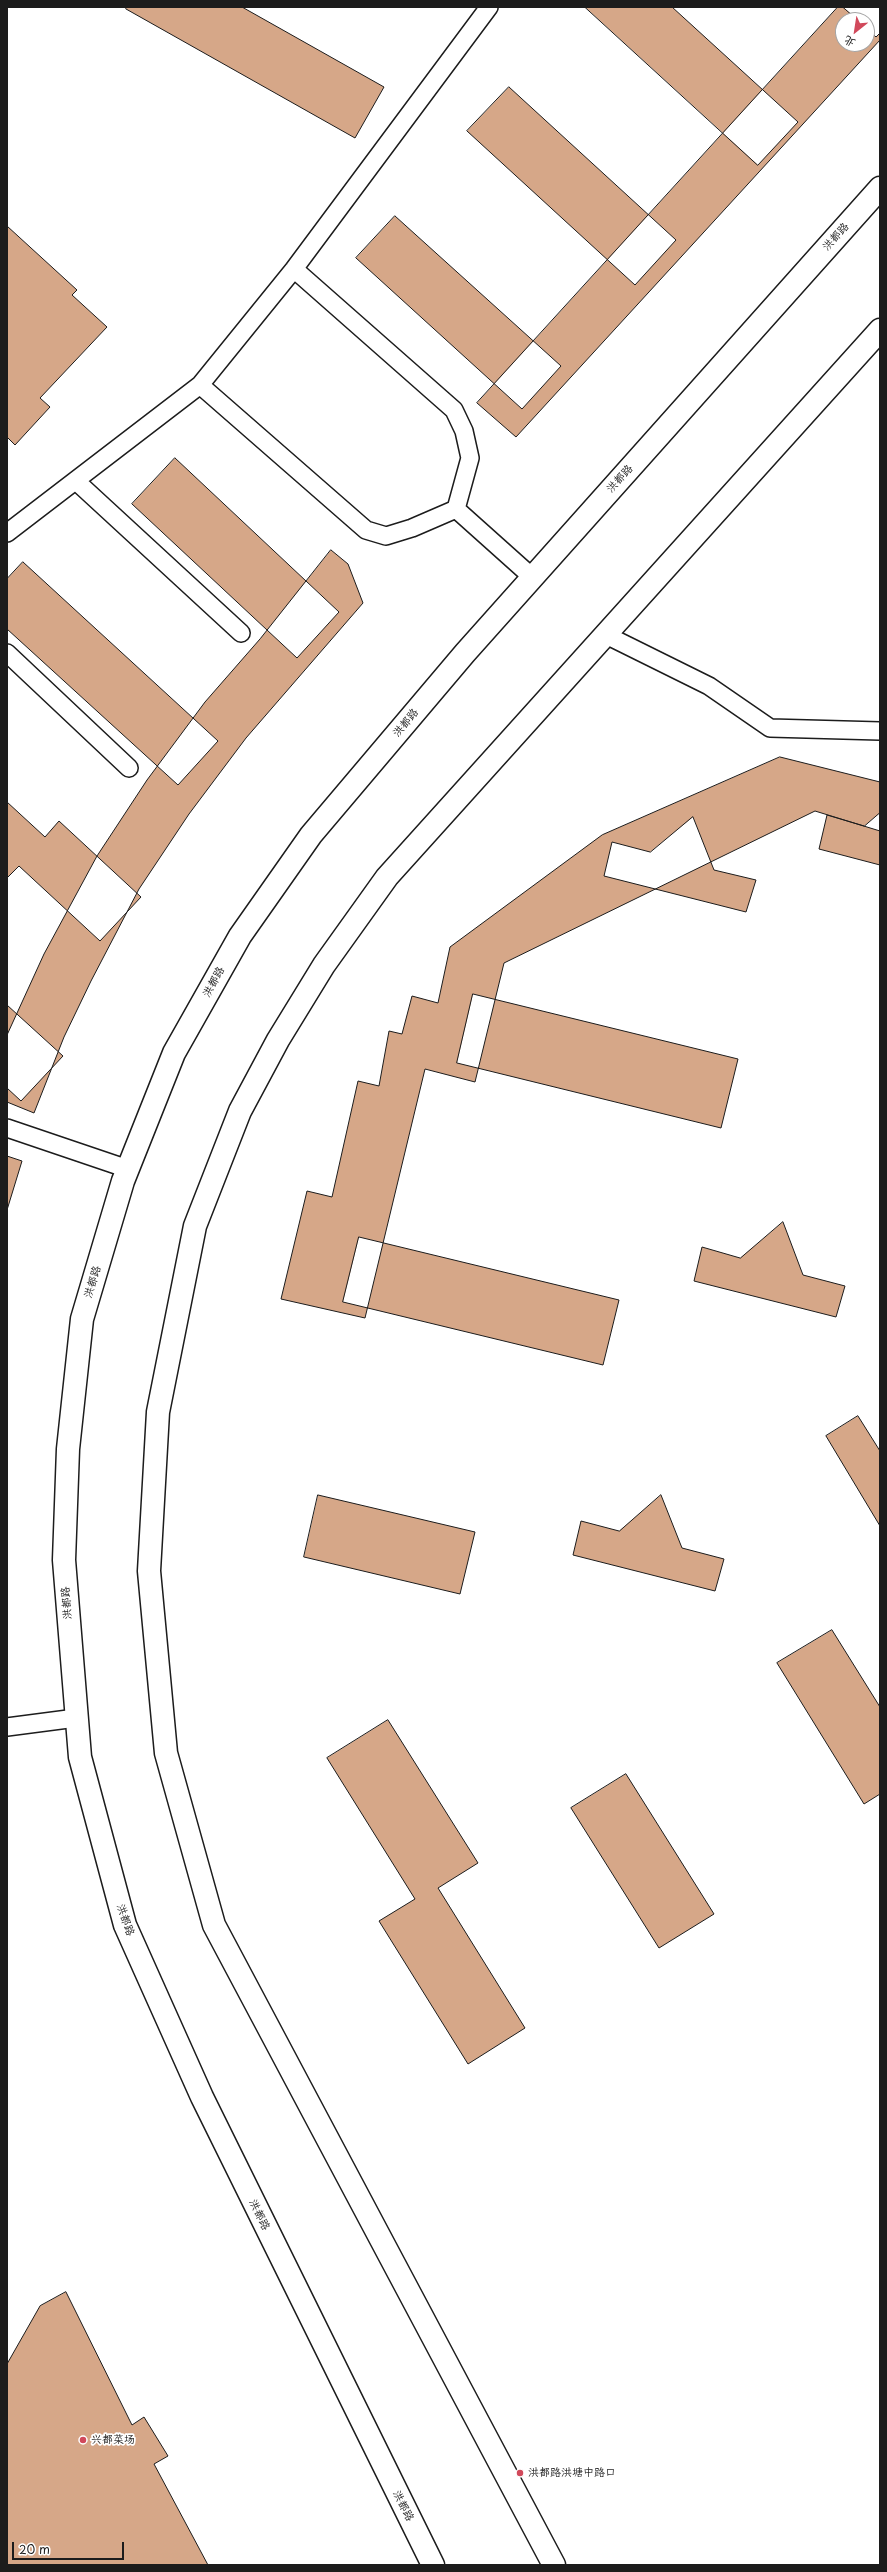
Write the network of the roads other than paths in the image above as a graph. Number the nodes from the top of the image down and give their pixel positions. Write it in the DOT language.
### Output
graph roads {
  1 [pos="489,7"];
  2 [pos="880,188"];
  3 [pos="294,269"];
  4 [pos="880,330"];
  5 [pos="200,385"];
  6 [pos="76,481"];
  7 [pos="456,509"];
  8 [pos="7,533"];
  9 [pos="532,578"];
  10 [pos="241,633"];
  11 [pos="604,634"];
  12 [pos="7,653"];
  13 [pos="880,731"];
  14 [pos="129,768"];
  15 [pos="7,1128"];
  16 [pos="128,1169"];
  17 [pos="76,1718"];
  18 [pos="7,1727"];
  19 [pos="433,2565"];
  20 [pos="554,2565"];
  1 -- 3 [label="lane"];
  2 -- 9 [label="main road, 洪都路"];
  3 -- 5 [label="lane"];
  3 -- 7 [label="lane"];
  4 -- 11 [label="main road"];
  5 -- 6 [label="lane"];
  5 -- 7 [label="lane"];
  6 -- 8 [label="lane"];
  6 -- 10 [label="lane"];
  7 -- 9 [label="lane"];
  9 -- 16 [label="main road, 洪都路"];
  11 -- 13 [label="lane"];
  11 -- 20 [label="main road"];
  12 -- 14 [label="lane"];
  15 -- 16 [label="lane"];
  16 -- 17 [label="main road, 洪都路"];
  17 -- 18 [label="lane"];
  17 -- 19 [label="main road, 洪都路"];
}
